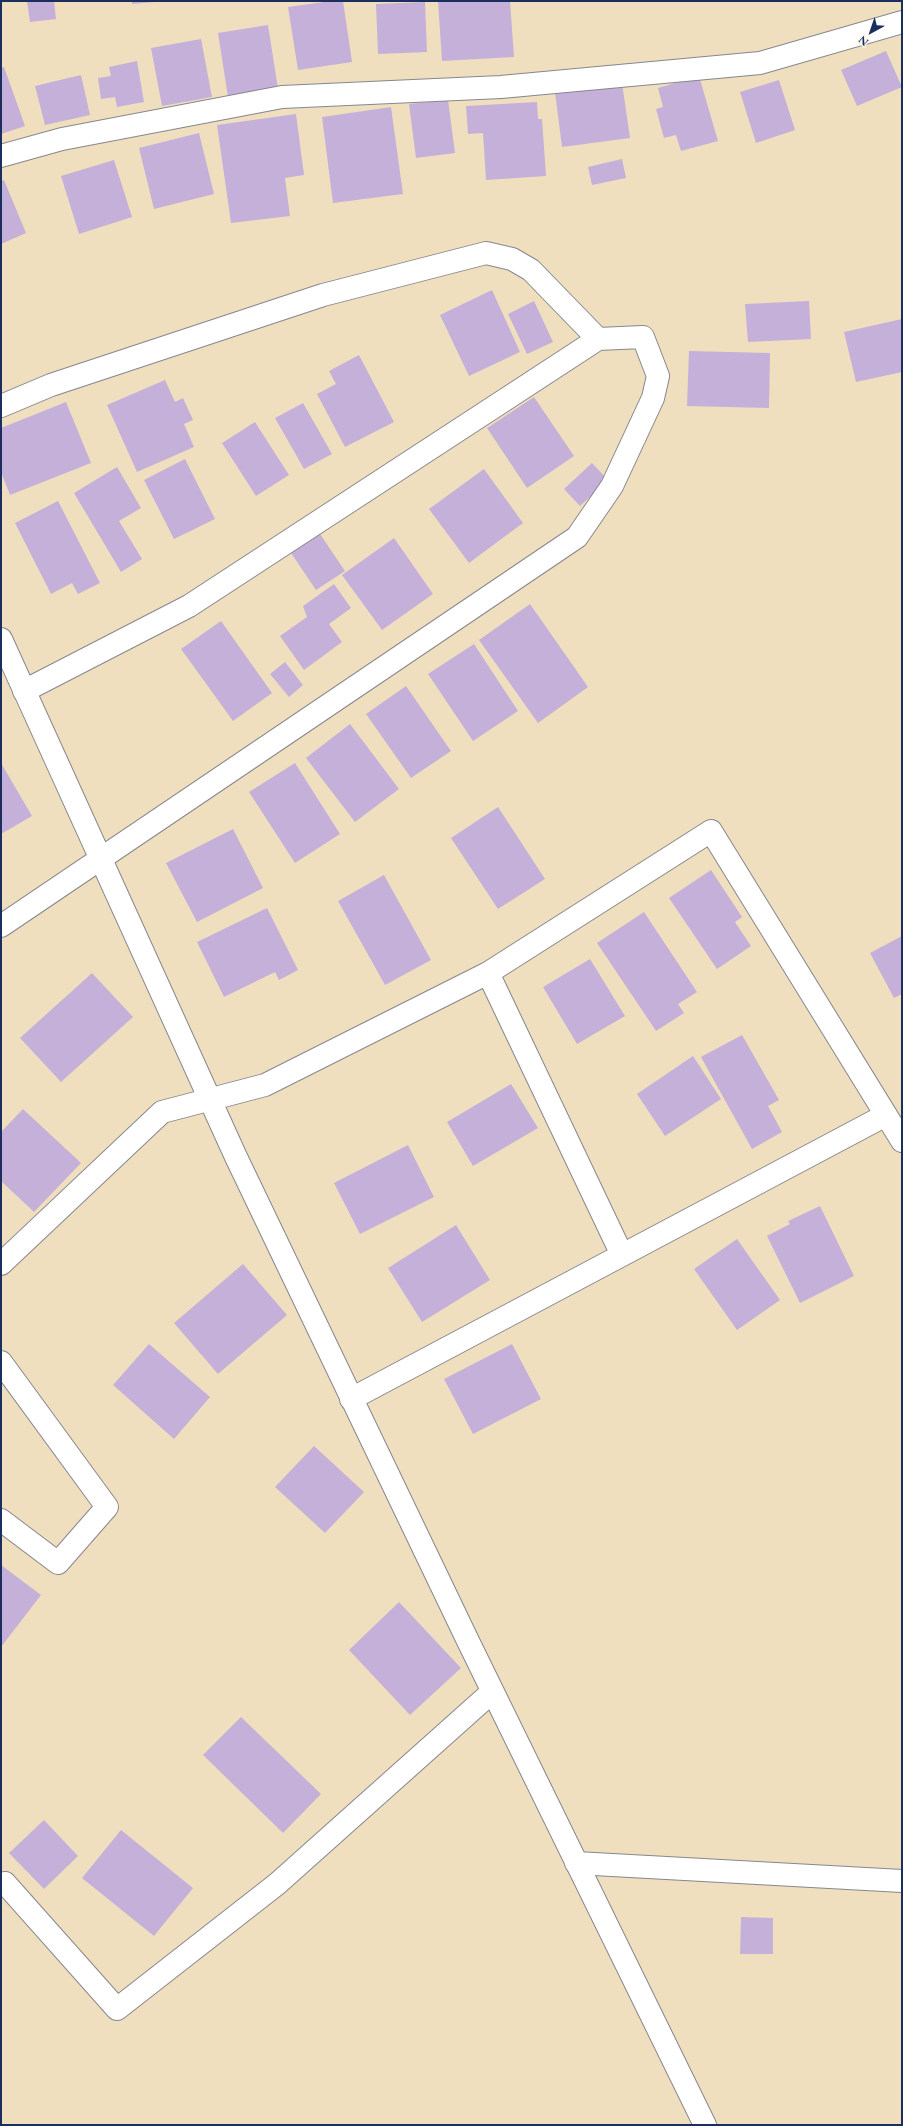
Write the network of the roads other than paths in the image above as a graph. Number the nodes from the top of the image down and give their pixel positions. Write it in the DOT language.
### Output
graph roads {
  1 [pos="902,22"];
  2 [pos="1,156"];
  3 [pos="598,339"];
  4 [pos="1,406"];
  5 [pos="1,638"];
  6 [pos="24,690"];
  7 [pos="101,859"];
  8 [pos="1,926"];
  9 [pos="488,973"];
  10 [pos="210,1100"];
  11 [pos="886,1115"];
  12 [pos="902,1140"];
  13 [pos="622,1255"];
  14 [pos="1,1264"];
  15 [pos="1,1362"];
  16 [pos="351,1398"];
  17 [pos="1,1520"];
  18 [pos="492,1692"];
  19 [pos="576,1862"];
  20 [pos="902,1881"];
  21 [pos="5,1883"];
  22 [pos="706,2125"];
  1 -- 2 [label="street"];
  3 -- 4 [label="street"];
  3 -- 6 [label="street"];
  3 -- 7 [label="street"];
  5 -- 6 [label="street"];
  6 -- 7 [label="street"];
  7 -- 8 [label="street"];
  7 -- 10 [label="street"];
  9 -- 10 [label="street"];
  9 -- 11 [label="street"];
  9 -- 13 [label="street"];
  10 -- 14 [label="street"];
  10 -- 16 [label="street"];
  11 -- 12 [label="street"];
  11 -- 13 [label="street"];
  13 -- 16 [label="street"];
  15 -- 17 [label="street"];
  16 -- 18 [label="street"];
  18 -- 19 [label="street"];
  18 -- 21 [label="street"];
  19 -- 20 [label="street"];
  19 -- 22 [label="street"];
}
